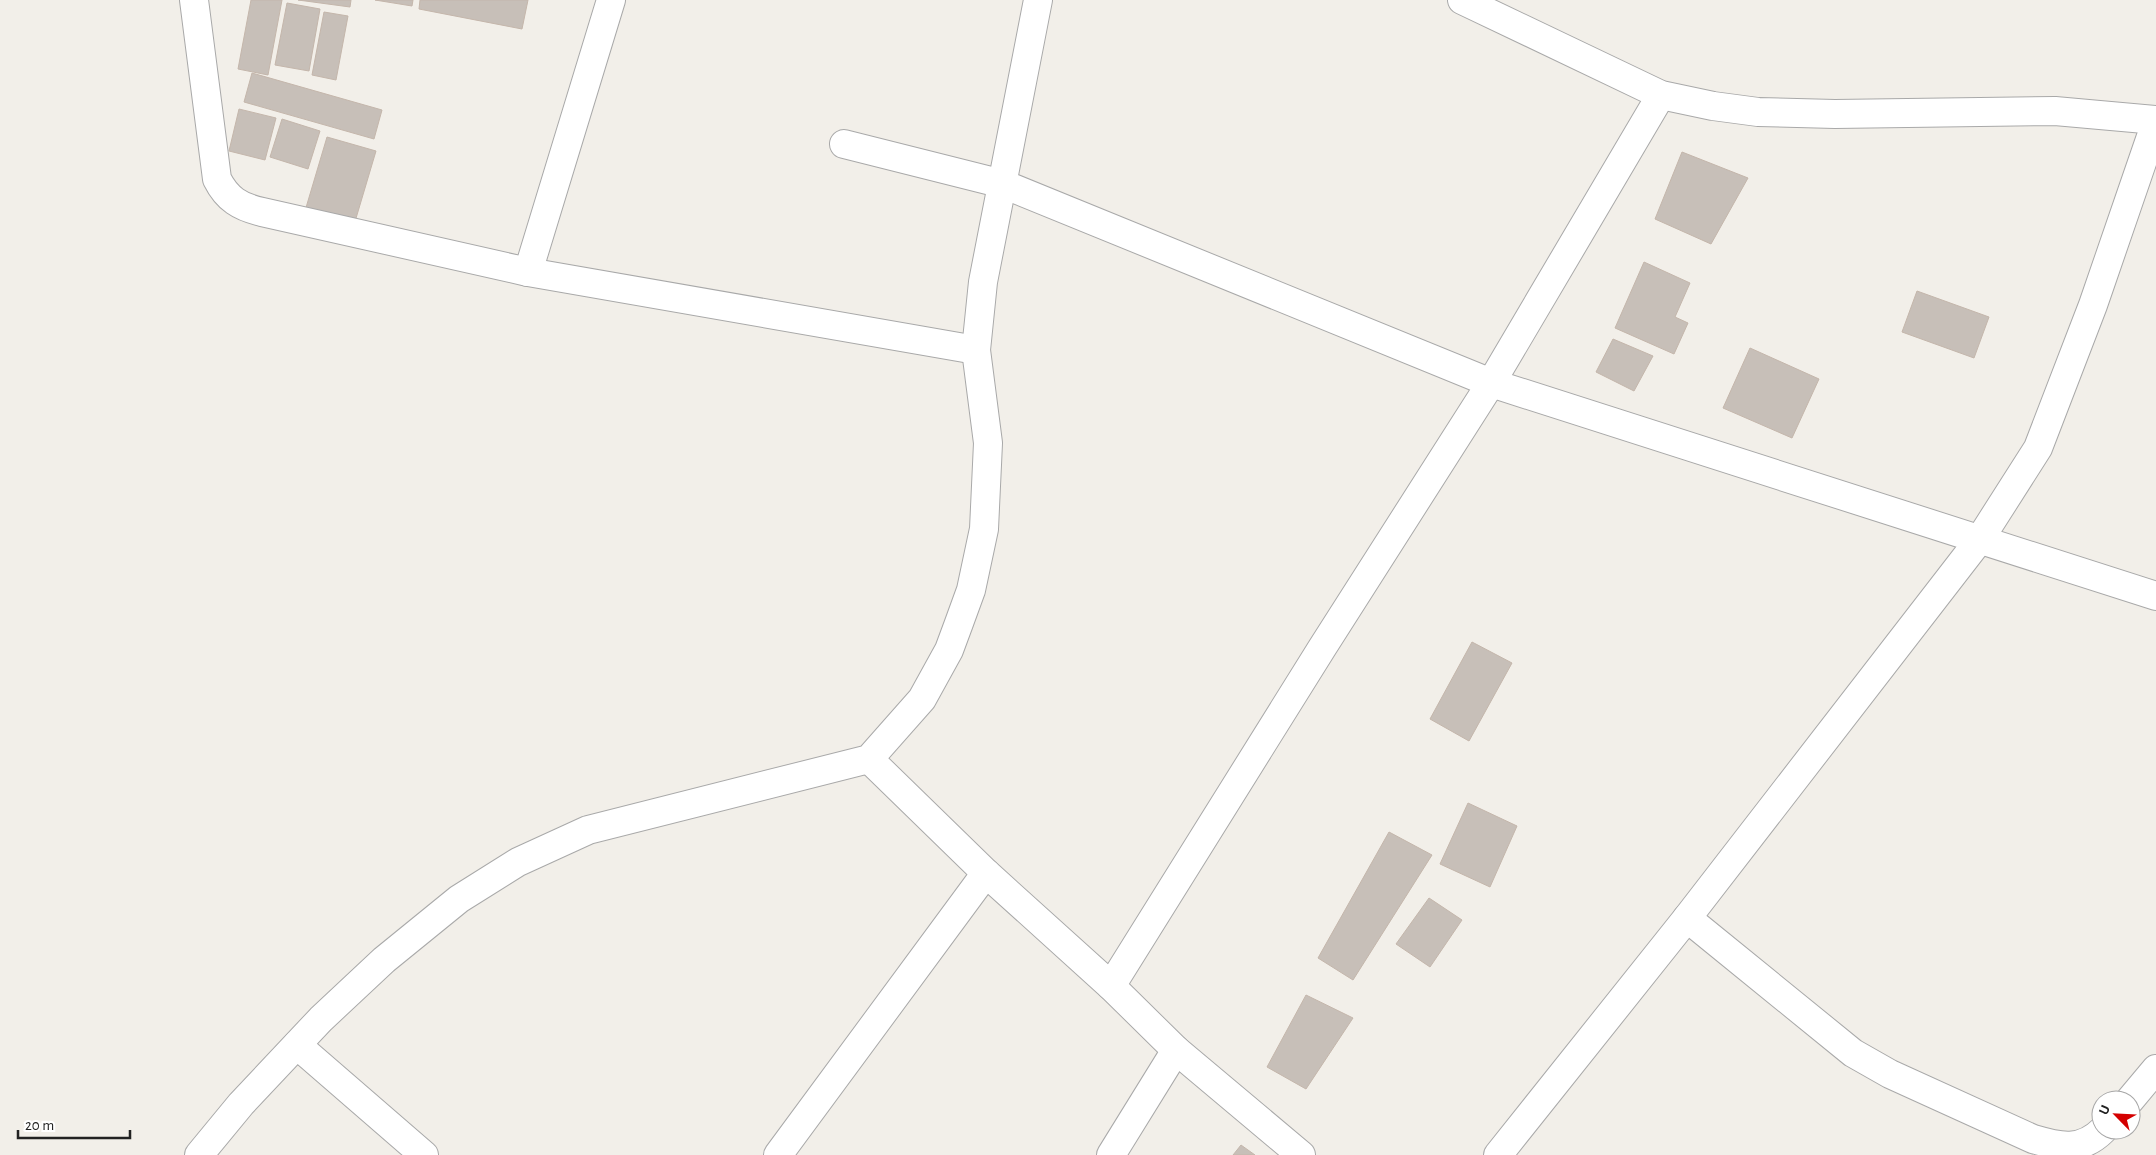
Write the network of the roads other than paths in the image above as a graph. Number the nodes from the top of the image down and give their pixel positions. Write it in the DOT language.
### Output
graph roads {
  1 [pos="194,0"];
  2 [pos="611,0"];
  3 [pos="1038,0"];
  4 [pos="1462,0"];
  5 [pos="1661,95"];
  6 [pos="2156,121"];
  7 [pos="844,144"];
  8 [pos="1003,184"];
  9 [pos="528,272"];
  10 [pos="976,350"];
  11 [pos="1491,383"];
  12 [pos="1980,539"];
  13 [pos="2156,596"];
  14 [pos="869,759"];
  15 [pos="986,873"];
  16 [pos="1688,918"];
  17 [pos="1110,986"];
  18 [pos="297,1045"];
  19 [pos="1176,1050"];
  20 [pos="2156,1069"];
  21 [pos="2138,1090"];
  22 [pos="2091,1139"];
  23 [pos="200,1155"];
  24 [pos="424,1155"];
  25 [pos="778,1155"];
  26 [pos="1111,1155"];
  27 [pos="1301,1155"];
  28 [pos="1498,1155"];
  1 -- 9 [label="street"];
  2 -- 9 [label="street"];
  3 -- 8 [label="street"];
  4 -- 5 [label="street"];
  5 -- 6 [label="street"];
  5 -- 11 [label="street"];
  6 -- 12 [label="street"];
  7 -- 8 [label="street"];
  8 -- 10 [label="street"];
  8 -- 11 [label="street"];
  9 -- 10 [label="street"];
  10 -- 14 [label="street"];
  11 -- 12 [label="street"];
  11 -- 17 [label="street"];
  12 -- 13 [label="street"];
  12 -- 16 [label="street"];
  14 -- 15 [label="street"];
  14 -- 18 [label="street"];
  15 -- 17 [label="street"];
  15 -- 25 [label="street"];
  16 -- 22 [label="street"];
  16 -- 28 [label="street"];
  17 -- 19 [label="street"];
  18 -- 23 [label="street"];
  18 -- 24 [label="street"];
  19 -- 26 [label="street"];
  19 -- 27 [label="street"];
  20 -- 21 [label="street"];
}
